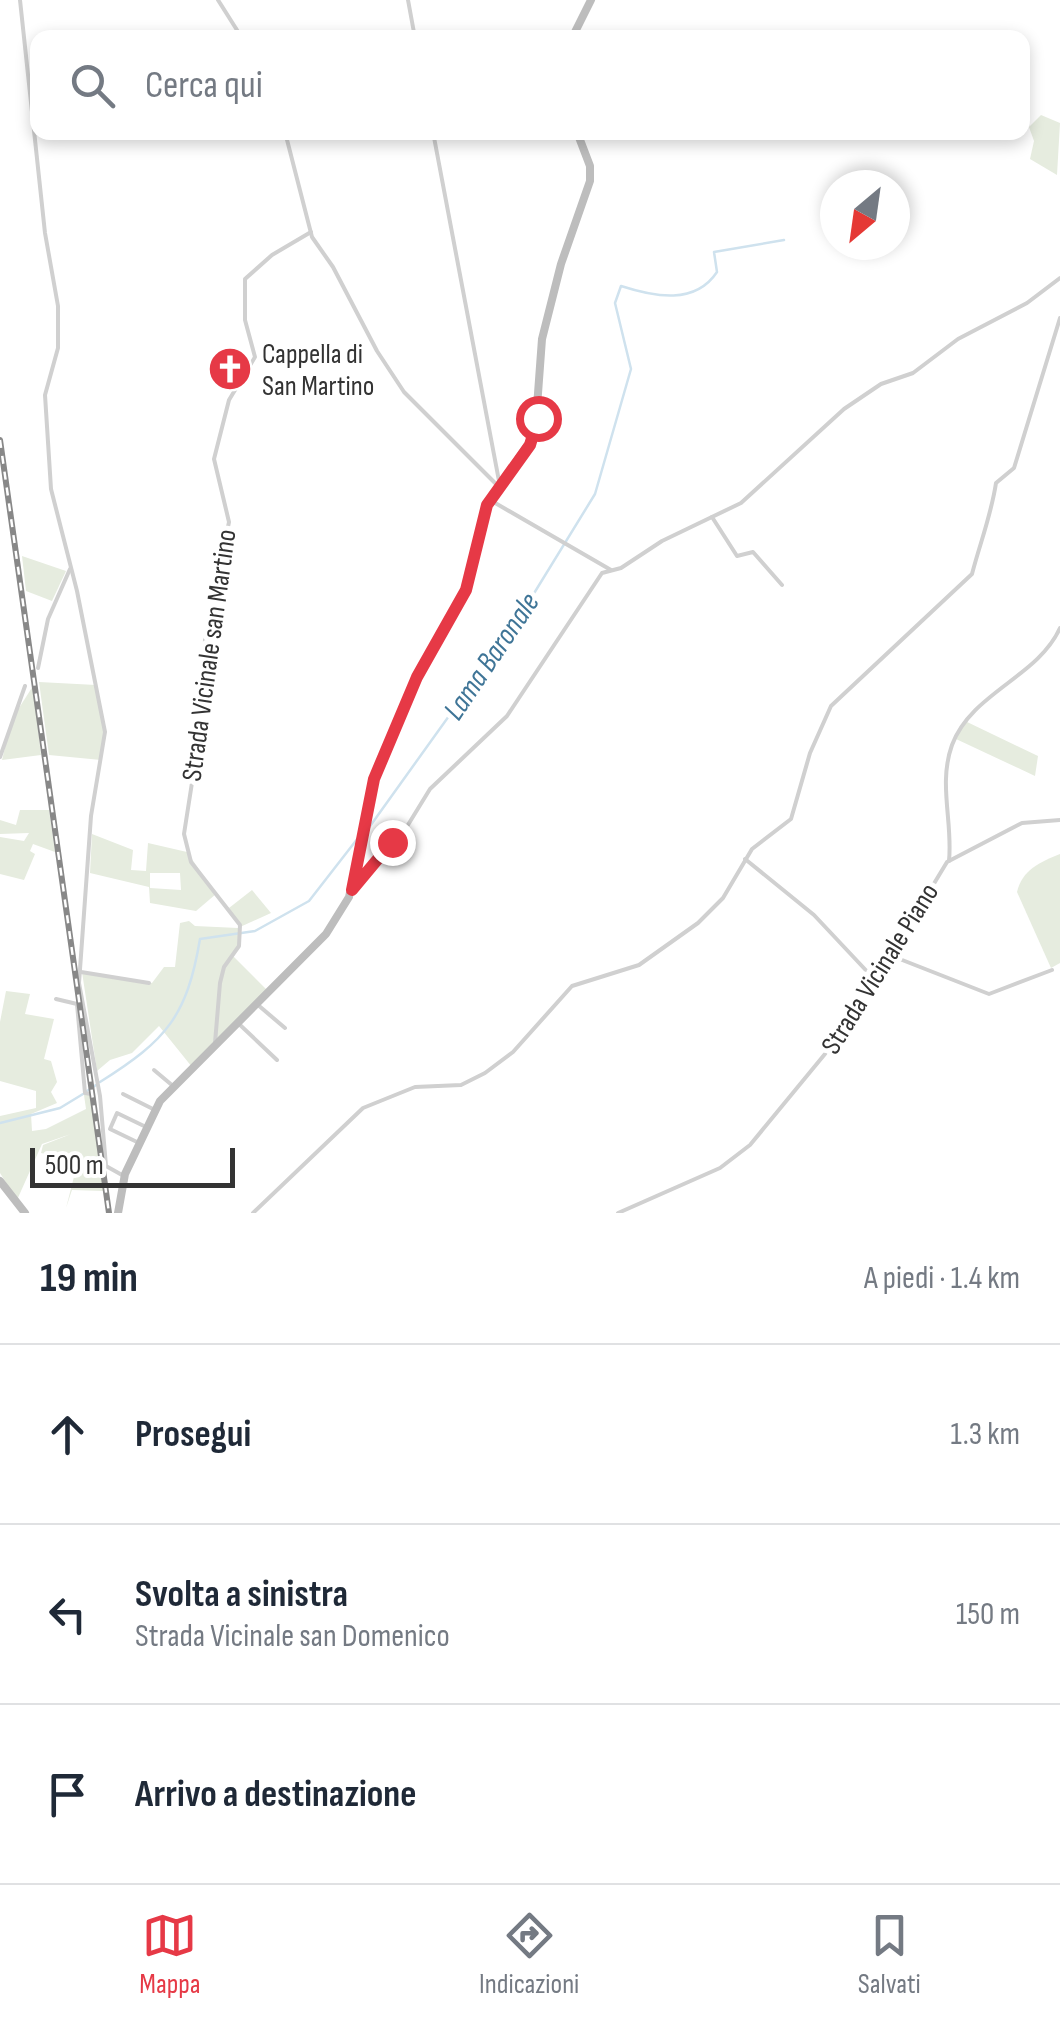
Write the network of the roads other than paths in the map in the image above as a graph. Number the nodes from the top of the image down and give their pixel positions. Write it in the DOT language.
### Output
graph roads {
  1 [pos="20,0"];
  2 [pos="218,0"];
  3 [pos="408,0"];
  4 [pos="591,0"];
  5 [pos="237,30"];
  6 [pos="414,30"];
  7 [pos="576,30"];
  8 [pos="30,92"];
  9 [pos="35,140"];
  10 [pos="287,140"];
  11 [pos="435,140"];
  12 [pos="580,140"];
  13 [pos="311,232"];
  14 [pos="1060,278"];
  15 [pos="1060,318"];
  16 [pos="500,487"];
  17 [pos="490,500"];
  18 [pos="712,517"];
  19 [pos="70,569"];
  20 [pos="611,570"];
  21 [pos="782,585"];
  22 [pos="1060,628"];
  23 [pos="38,668"];
  24 [pos="25,686"];
  25 [pos="0,757"];
  26 [pos="1060,820"];
  27 [pos="745,859"];
  28 [pos="949,861"];
  29 [pos="352,890"];
  30 [pos="892,956"];
  31 [pos="1052,970"];
  32 [pos="81,972"];
  33 [pos="135,981"];
  34 [pos="876,981"];
  35 [pos="149,984"];
  36 [pos="138,988"];
  37 [pos="56,1000"];
  38 [pos="254,1002"];
  39 [pos="236,1021"];
  40 [pos="286,1028"];
  41 [pos="215,1042"];
  42 [pos="277,1060"];
  43 [pos="154,1070"];
  44 [pos="173,1086"];
  45 [pos="95,1093"];
  46 [pos="123,1094"];
  47 [pos="155,1110"];
  48 [pos="146,1128"];
  49 [pos="139,1144"];
  50 [pos="125,1176"];
  51 [pos="0,1181"];
  52 [pos="25,1213"];
  53 [pos="118,1213"];
  54 [pos="253,1213"];
  55 [pos="618,1213"];
  1 -- 8 [label="street"];
  2 -- 5 [label="street"];
  3 -- 6 [label="street"];
  4 -- 7 [label="main road"];
  9 -- 19 [label="street"];
  10 -- 13 [label="street"];
  11 -- 16 [label="street"];
  12 -- 16 [label="main road"];
  13 -- 16 [label="street"];
  13 -- 41 [label="street, Strada Vicinale san Martino"];
  14 -- 18 [label="street"];
  15 -- 27 [label="street"];
  16 -- 17 [label="main road"];
  17 -- 20 [label="street"];
  17 -- 29 [label="main road"];
  18 -- 20 [label="street"];
  18 -- 21 [label="street"];
  19 -- 23 [label="street"];
  19 -- 32 [label="street"];
  20 -- 29 [label="street"];
  22 -- 28 [label="street"];
  24 -- 25 [label="street"];
  26 -- 28 [label="street"];
  27 -- 34 [label="street"];
  27 -- 54 [label="street"];
  28 -- 30 [label="street, Strada Vicinale Piano"];
  29 -- 38 [label="main road"];
  30 -- 31 [label="street"];
  30 -- 34 [label="street, Strada Vicinale Piano"];
  32 -- 33 [label="street"];
  32 -- 45 [label="street"];
  33 -- 35 [label="street"];
  33 -- 36 [label="street"];
  34 -- 55 [label="street, Strada Vicinale Piano"];
  37 -- 45 [label="street"];
  38 -- 39 [label="main road"];
  38 -- 40 [label="street"];
  39 -- 41 [label="main road"];
  39 -- 42 [label="street"];
  41 -- 44 [label="main road"];
  43 -- 44 [label="street"];
  44 -- 47 [label="main road"];
  45 -- 50 [label="street"];
  46 -- 47 [label="street"];
  47 -- 48 [label="main road"];
  48 -- 49 [label="main road"];
  48 -- 49 [label="street"];
  49 -- 50 [label="main road"];
  50 -- 53 [label="main road"];
  51 -- 52 [label="main road"];
}
